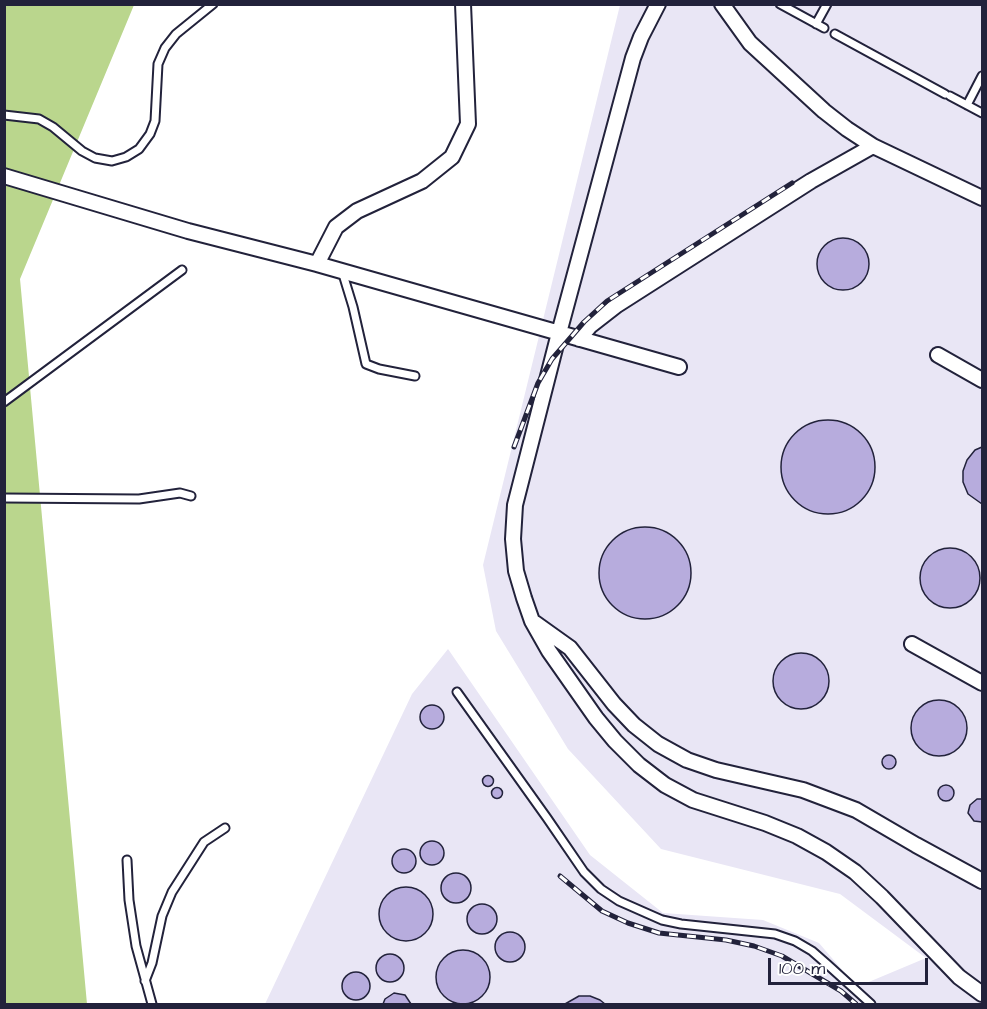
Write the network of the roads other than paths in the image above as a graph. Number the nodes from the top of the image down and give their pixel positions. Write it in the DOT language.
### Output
graph roads {
  1 [pos="213,4"];
  2 [pos="463,4"];
  3 [pos="658,4"];
  4 [pos="722,4"];
  5 [pos="780,4"];
  6 [pos="826,4"];
  7 [pos="816,24"];
  8 [pos="824,28"];
  9 [pos="835,34"];
  10 [pos="982,76"];
  11 [pos="967,105"];
  12 [pos="982,113"];
  13 [pos="4,115"];
  14 [pos="873,146"];
  15 [pos="4,176"];
  16 [pos="982,198"];
  17 [pos="317,264"];
  18 [pos="182,270"];
  19 [pos="342,271"];
  20 [pos="559,333"];
  21 [pos="579,339"];
  22 [pos="938,354"];
  23 [pos="679,367"];
  24 [pos="415,376"];
  25 [pos="982,380"];
  26 [pos="4,402"];
  27 [pos="191,496"];
  28 [pos="4,498"];
  29 [pos="532,621"];
  30 [pos="912,644"];
  31 [pos="982,683"];
  32 [pos="457,692"];
  33 [pos="225,828"];
  34 [pos="127,860"];
  35 [pos="982,881"];
  36 [pos="146,981"];
  37 [pos="982,994"];
  38 [pos="152,1005"];
  39 [pos="871,1005"];
  1 -- 13 [label="lane"];
  2 -- 17 [label="street"];
  3 -- 20 [label="street"];
  4 -- 14 [label="street"];
  5 -- 7 [label="lane"];
  6 -- 7 [label="lane"];
  7 -- 8 [label="lane"];
  9 -- 11 [label="lane"];
  10 -- 11 [label="lane"];
  11 -- 12 [label="lane"];
  14 -- 16 [label="street"];
  14 -- 21 [label="street"];
  15 -- 17 [label="street"];
  17 -- 19 [label="street"];
  18 -- 26 [label="lane"];
  19 -- 20 [label="street"];
  19 -- 24 [label="lane"];
  20 -- 21 [label="street"];
  20 -- 29 [label="street"];
  21 -- 23 [label="street"];
  22 -- 25 [label="street"];
  27 -- 28 [label="lane"];
  29 -- 35 [label="street"];
  29 -- 37 [label="street"];
  30 -- 31 [label="street"];
  32 -- 39 [label="lane"];
  33 -- 36 [label="lane"];
  34 -- 36 [label="lane"];
  36 -- 38 [label="lane"];
}
